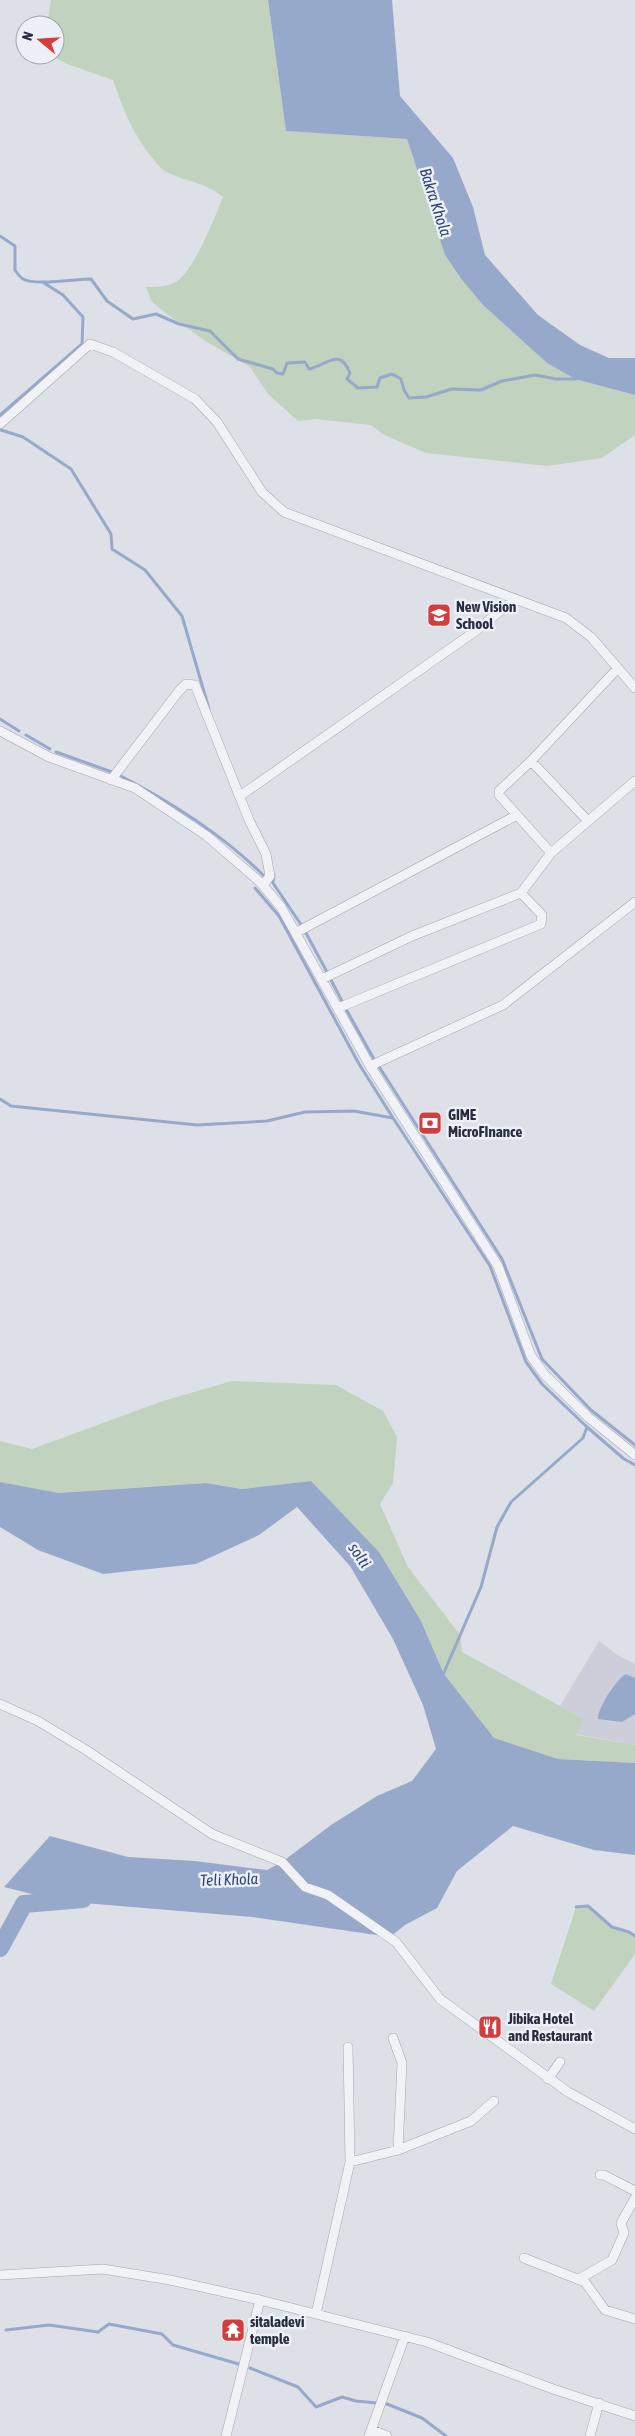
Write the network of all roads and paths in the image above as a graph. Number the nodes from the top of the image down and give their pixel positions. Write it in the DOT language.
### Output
graph roads {
  1 [pos="0,424"];
  2 [pos="515,599"];
  3 [pos="618,668"];
  4 [pos="635,688"];
  5 [pos="0,731"];
  6 [pos="531,761"];
  7 [pos="111,780"];
  8 [pos="635,781"];
  9 [pos="240,796"];
  10 [pos="517,816"];
  11 [pos="588,822"];
  12 [pos="550,854"];
  13 [pos="263,885"];
  14 [pos="521,893"];
  15 [pos="635,902"];
  16 [pos="297,932"];
  17 [pos="322,979"];
  18 [pos="338,1008"];
  19 [pos="370,1066"];
  20 [pos="635,1455"];
  21 [pos="0,1704"];
  22 [pos="393,2038"];
  23 [pos="348,2047"];
  24 [pos="560,2062"];
  25 [pos="548,2079"];
  26 [pos="494,2102"];
  27 [pos="635,2129"];
  28 [pos="398,2150"];
  29 [pos="350,2162"];
  30 [pos="600,2175"];
  31 [pos="635,2192"];
  32 [pos="635,2198"];
  33 [pos="524,2258"];
  34 [pos="0,2276"];
  35 [pos="579,2279"];
  36 [pos="260,2300"];
  37 [pos="316,2314"];
  38 [pos="635,2320"];
  39 [pos="405,2336"];
  40 [pos="599,2403"];
  41 [pos="635,2416"];
  42 [pos="371,2433"];
  43 [pos="226,2436"];
  44 [pos="387,2436"];
  45 [pos="590,2436"];
  1 -- 2 [label="street"];
  2 -- 3 [label="street"];
  2 -- 9 [label="street"];
  3 -- 4 [label="street"];
  3 -- 6 [label="street"];
  5 -- 7 [label="street"];
  6 -- 10 [label="street"];
  6 -- 11 [label="street"];
  7 -- 9 [label="street"];
  7 -- 13 [label="street"];
  8 -- 11 [label="street"];
  9 -- 13 [label="street"];
  10 -- 12 [label="street"];
  10 -- 16 [label="street"];
  11 -- 12 [label="street"];
  12 -- 14 [label="street"];
  13 -- 16 [label="street"];
  14 -- 17 [label="street"];
  14 -- 18 [label="street"];
  15 -- 19 [label="street"];
  16 -- 17 [label="street"];
  17 -- 18 [label="street"];
  18 -- 19 [label="street"];
  19 -- 20 [label="street"];
  21 -- 25 [label="street"];
  22 -- 28 [label="street"];
  23 -- 29 [label="street"];
  24 -- 25 [label="street"];
  25 -- 27 [label="street"];
  26 -- 28 [label="street"];
  28 -- 29 [label="street"];
  29 -- 37 [label="street"];
  30 -- 31 [label="street"];
  32 -- 35 [label="street"];
  33 -- 35 [label="street"];
  34 -- 36 [label="street"];
  35 -- 38 [label="street"];
  36 -- 37 [label="street"];
  36 -- 43 [label="street"];
  37 -- 39 [label="street"];
  39 -- 40 [label="street"];
  39 -- 42 [label="street"];
  40 -- 41 [label="street"];
  40 -- 45 [label="street"];
  42 -- 44 [label="street"];
}
